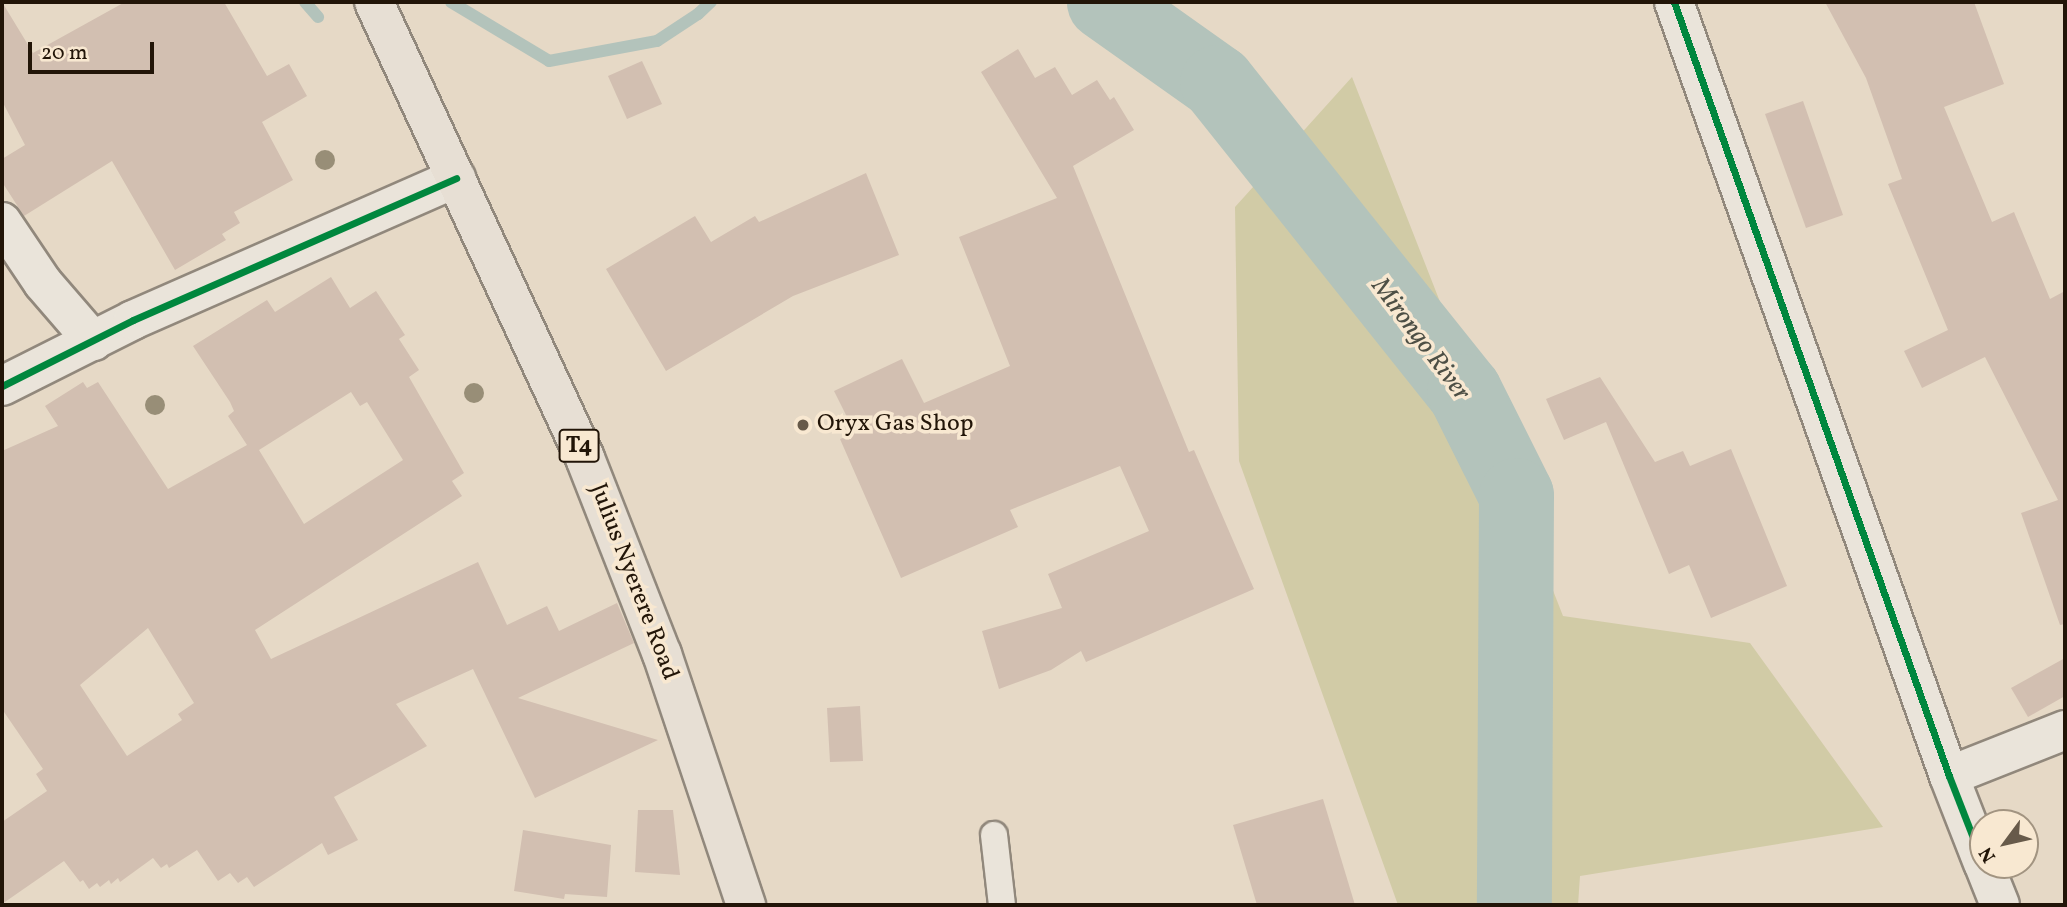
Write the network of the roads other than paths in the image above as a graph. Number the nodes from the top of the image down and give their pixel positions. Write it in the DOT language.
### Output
graph roads {
  1 [pos="374,2"];
  2 [pos="1674,2"];
  3 [pos="456,178"];
  4 [pos="2,222"];
  5 [pos="93,341"];
  6 [pos="2,386"];
  7 [pos="2065,730"];
  8 [pos="1949,776"];
  9 [pos="1969,828"];
  10 [pos="994,835"];
  11 [pos="1989,879"];
  12 [pos="746,905"];
  13 [pos="1002,905"];
  14 [pos="2000,905"];
  1 -- 3 [label="highway, Julius Nyerere Road / T4"];
  2 -- 8 [label="street"];
  3 -- 5 [label="street"];
  3 -- 12 [label="highway, Julius Nyerere Road / T4"];
  4 -- 5 [label="street"];
  5 -- 6 [label="street"];
  7 -- 8 [label="street"];
  8 -- 9 [label="street"];
  10 -- 13 [label="lane"];
  11 -- 14 [label="street"];
}
